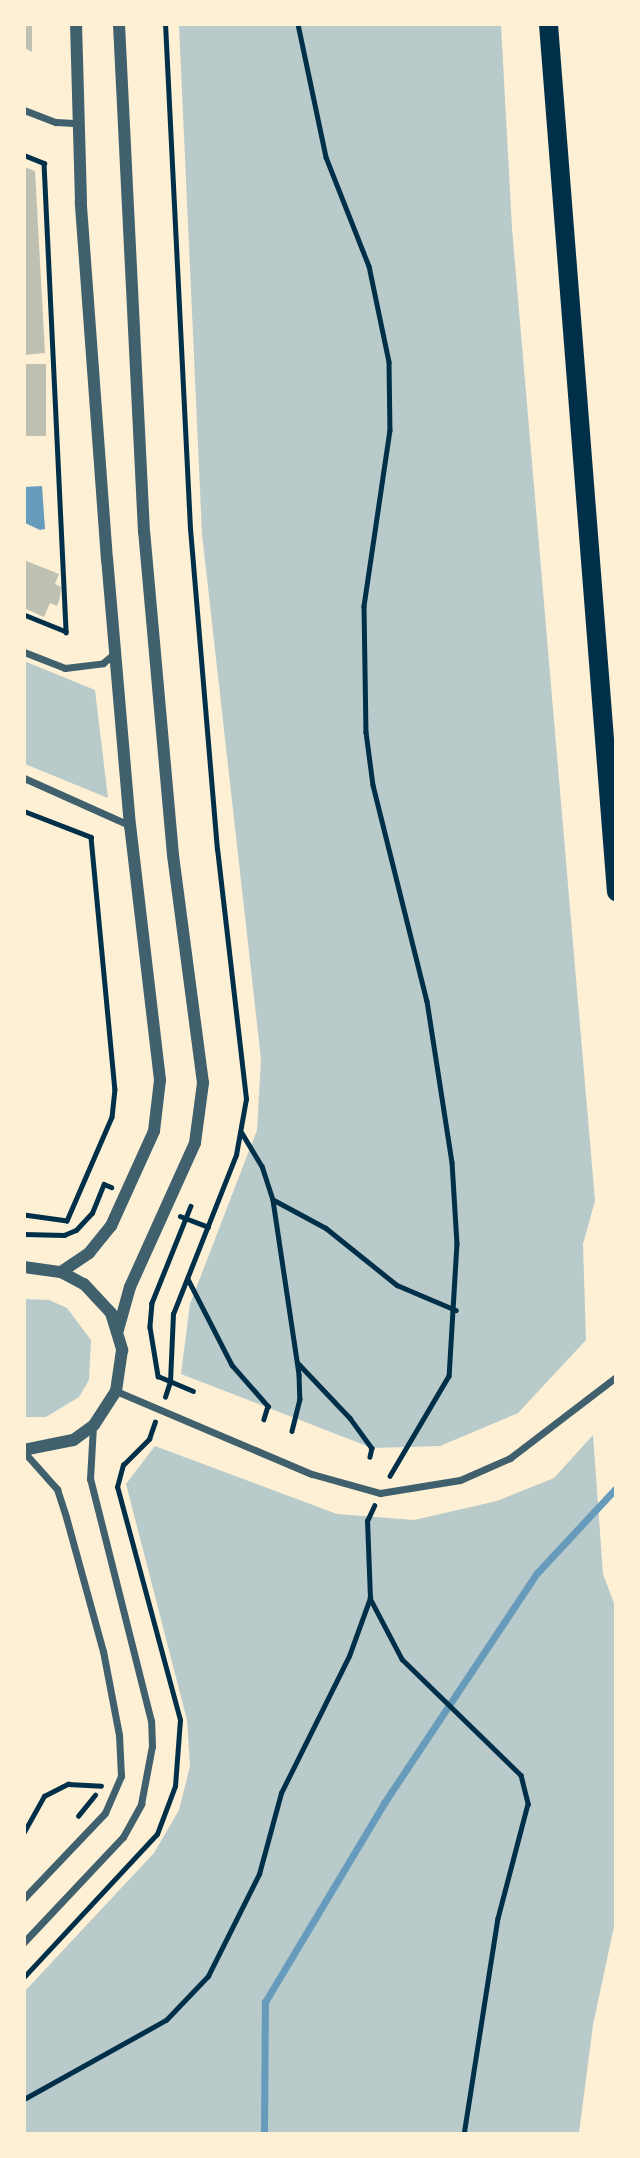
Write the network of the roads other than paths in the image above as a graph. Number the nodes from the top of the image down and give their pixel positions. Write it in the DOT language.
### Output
graph roads {
  1 [pos="76,24"];
  2 [pos="119,24"];
  3 [pos="548,24"];
  4 [pos="24,110"];
  5 [pos="78,123"];
  6 [pos="24,652"];
  7 [pos="115,653"];
  8 [pos="24,778"];
  9 [pos="130,826"];
  10 [pos="615,891"];
  11 [pos="24,1267"];
  12 [pos="61,1272"];
  13 [pos="118,1330"];
  14 [pos="615,1377"];
  15 [pos="116,1391"];
  16 [pos="93,1425"];
  17 [pos="24,1451"];
  18 [pos="24,1898"];
  19 [pos="24,1942"];
  1 -- 5 [label="street"];
  2 -- 13 [label="street"];
  3 -- 10 [label="highway"];
  4 -- 5 [label="street"];
  5 -- 7 [label="street"];
  6 -- 7 [label="street"];
  7 -- 9 [label="street"];
  8 -- 9 [label="street"];
  9 -- 12 [label="street"];
  11 -- 12 [label="street"];
  12 -- 13 [label="street"];
  13 -- 15 [label="street"];
  14 -- 15 [label="street"];
  15 -- 16 [label="street"];
  16 -- 17 [label="street"];
  16 -- 19 [label="street"];
  17 -- 18 [label="street"];
}
